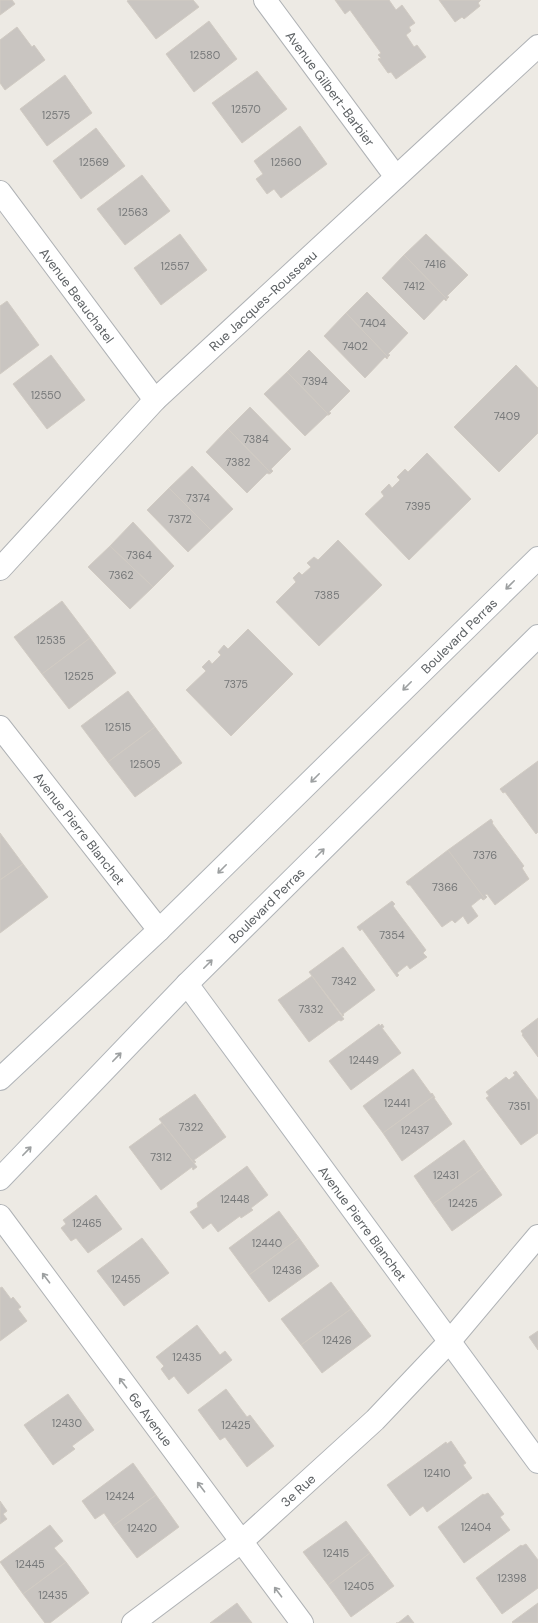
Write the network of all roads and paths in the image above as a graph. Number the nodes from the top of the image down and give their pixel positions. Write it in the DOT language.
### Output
graph roads {
  1 [pos="265,0"];
  2 [pos="538,46"];
  3 [pos="396,177"];
  4 [pos="0,192"];
  5 [pos="155,400"];
  6 [pos="538,558"];
  7 [pos="0,568"];
  8 [pos="538,636"];
  9 [pos="0,727"];
  10 [pos="159,930"];
  11 [pos="187,984"];
  12 [pos="0,1079"];
  13 [pos="0,1179"];
  14 [pos="0,1216"];
  15 [pos="538,1236"];
  16 [pos="449,1342"];
  17 [pos="538,1462"];
  18 [pos="241,1542"];
  19 [pos="133,1623"];
  20 [pos="302,1623"];
  1 -- 3 [label="street, Avenue Gilbert-Barbier"];
  2 -- 3 [label="street, Rue Jacques-Rousseau"];
  3 -- 5 [label="street, Rue Jacques-Rousseau"];
  4 -- 5 [label="street, Avenue Beauchatel"];
  5 -- 7 [label="street, Rue Jacques-Rousseau"];
  6 -- 10 [label="street, Boulevard Perras, one-way"];
  11 -- 8 [label="street, Boulevard Perras, one-way"];
  9 -- 10 [label="street, Avenue Pierre Blanchet"];
  10 -- 12 [label="street, Boulevard Perras"];
  13 -- 11 [label="street, Boulevard Perras, one-way"];
  11 -- 16 [label="street, Avenue Pierre Blanchet"];
  18 -- 14 [label="street, 6e Avenue, one-way"];
  15 -- 16 [label="street, 3e Rue"];
  16 -- 17 [label="street, Avenue Pierre Blanchet"];
  16 -- 18 [label="street, 3e Rue"];
  18 -- 19 [label="street, 3e Rue"];
  20 -- 18 [label="street, 6e Avenue, one-way"];
}
